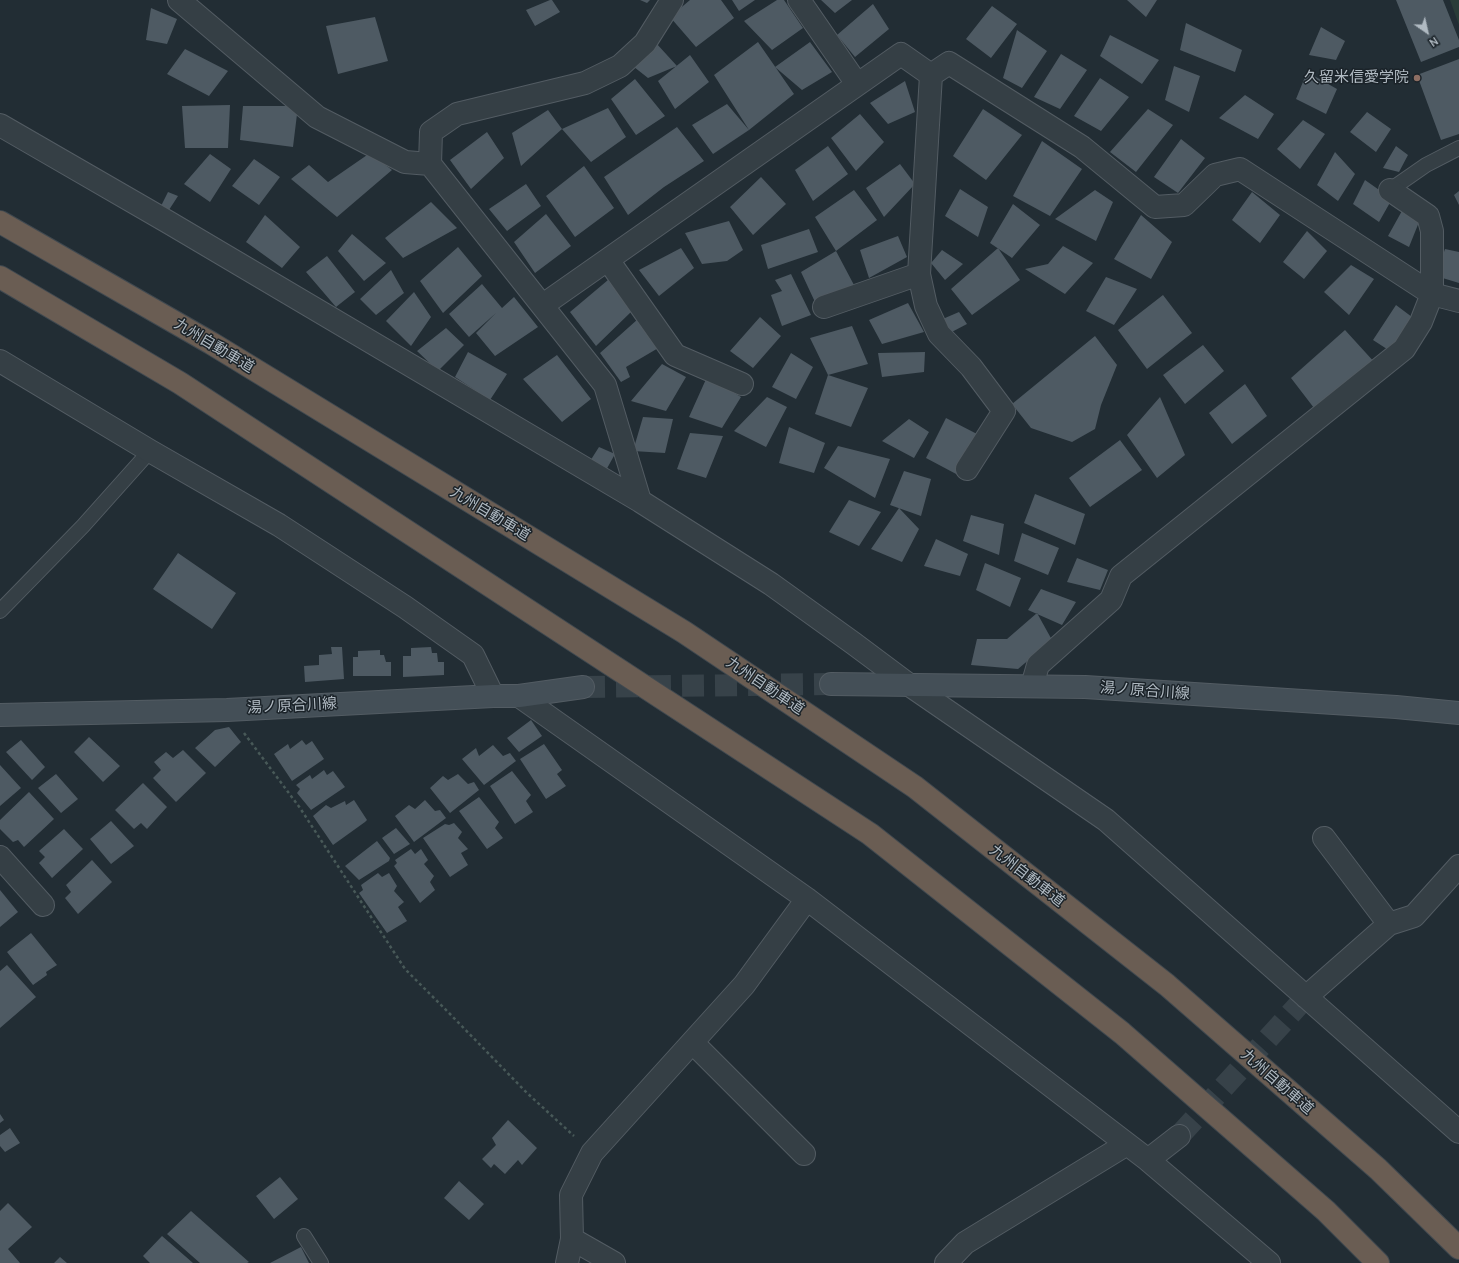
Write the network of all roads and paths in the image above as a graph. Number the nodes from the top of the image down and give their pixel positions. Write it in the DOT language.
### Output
graph roads {
  1 [pos="178,0"];
  2 [pos="672,0"];
  3 [pos="799,0"];
  4 [pos="931,75"];
  5 [pos="858,84"];
  6 [pos="0,124"];
  7 [pos="1459,148"];
  8 [pos="430,164"];
  9 [pos="1390,190"];
  10 [pos="0,222"];
  11 [pos="608,260"];
  12 [pos="919,274"];
  13 [pos="0,277"];
  14 [pos="1432,294"];
  15 [pos="1459,301"];
  16 [pos="543,305"];
  17 [pos="824,306"];
  18 [pos="0,361"];
  19 [pos="742,384"];
  20 [pos="150,451"];
  21 [pos="967,469"];
  22 [pos="640,501"];
  23 [pos="0,611"];
  24 [pos="831,684"];
  25 [pos="908,684"];
  26 [pos="1032,686"];
  27 [pos="583,687"];
  28 [pos="493,696"];
  29 [pos="519,696"];
  30 [pos="227,710"];
  31 [pos="1459,713"];
  32 [pos="0,715"];
  33 [pos="1324,838"];
  34 [pos="0,857"];
  35 [pos="1459,866"];
  36 [pos="807,900"];
  37 [pos="43,905"];
  38 [pos="1389,924"];
  39 [pos="1306,997"];
  40 [pos="693,1043"];
  41 [pos="1459,1132"];
  42 [pos="1180,1136"];
  43 [pos="1128,1144"];
  44 [pos="592,1153"];
  45 [pos="804,1154"];
  46 [pos="1148,1160"];
  47 [pos="304,1236"];
  48 [pos="572,1240"];
  49 [pos="1459,1248"];
  50 [pos="321,1263"];
  51 [pos="567,1263"];
  52 [pos="614,1263"];
  53 [pos="946,1263"];
  54 [pos="1269,1263"];
  55 [pos="1378,1263"];
  1 -- 8 [label="street"];
  2 -- 8 [label="street"];
  3 -- 5 [label="street"];
  4 -- 5 [label="street"];
  4 -- 12 [label="street"];
  4 -- 14 [label="street"];
  5 -- 11 [label="street"];
  6 -- 22 [label="street"];
  7 -- 9 [label="lane"];
  8 -- 16 [label="street"];
  9 -- 14 [label="street"];
  10 -- 49 [label="highway, 九州自動車道"];
  11 -- 16 [label="street"];
  11 -- 19 [label="street"];
  12 -- 17 [label="street"];
  12 -- 21 [label="street"];
  13 -- 55 [label="highway"];
  14 -- 15 [label="street"];
  14 -- 26 [label="street"];
  16 -- 22 [label="street"];
  18 -- 20 [label="street"];
  20 -- 23 [label="lane"];
  20 -- 28 [label="street"];
  22 -- 25 [label="street"];
  24 -- 25 [label="main road, 湯ノ原合川線"];
  25 -- 26 [label="main road, 湯ノ原合川線"];
  25 -- 39 [label="street"];
  26 -- 31 [label="main road, 湯ノ原合川線"];
  27 -- 29 [label="main road, 湯ノ原合川線"];
  28 -- 29 [label="main road, 湯ノ原合川線"];
  28 -- 30 [label="main road, 湯ノ原合川線"];
  29 -- 36 [label="street"];
  30 -- 32 [label="main road, 湯ノ原合川線"];
  30 -- 44 [label="path"];
  33 -- 38 [label="street"];
  34 -- 37 [label="street"];
  35 -- 38 [label="street"];
  36 -- 40 [label="street"];
  36 -- 43 [label="street"];
  38 -- 39 [label="street"];
  39 -- 41 [label="street"];
  40 -- 44 [label="street"];
  40 -- 45 [label="street"];
  42 -- 46 [label="street"];
  43 -- 46 [label="street"];
  43 -- 53 [label="street"];
  44 -- 48 [label="street"];
  46 -- 54 [label="street"];
  47 -- 50 [label="lane"];
  48 -- 51 [label="street"];
  48 -- 52 [label="street"];
}
